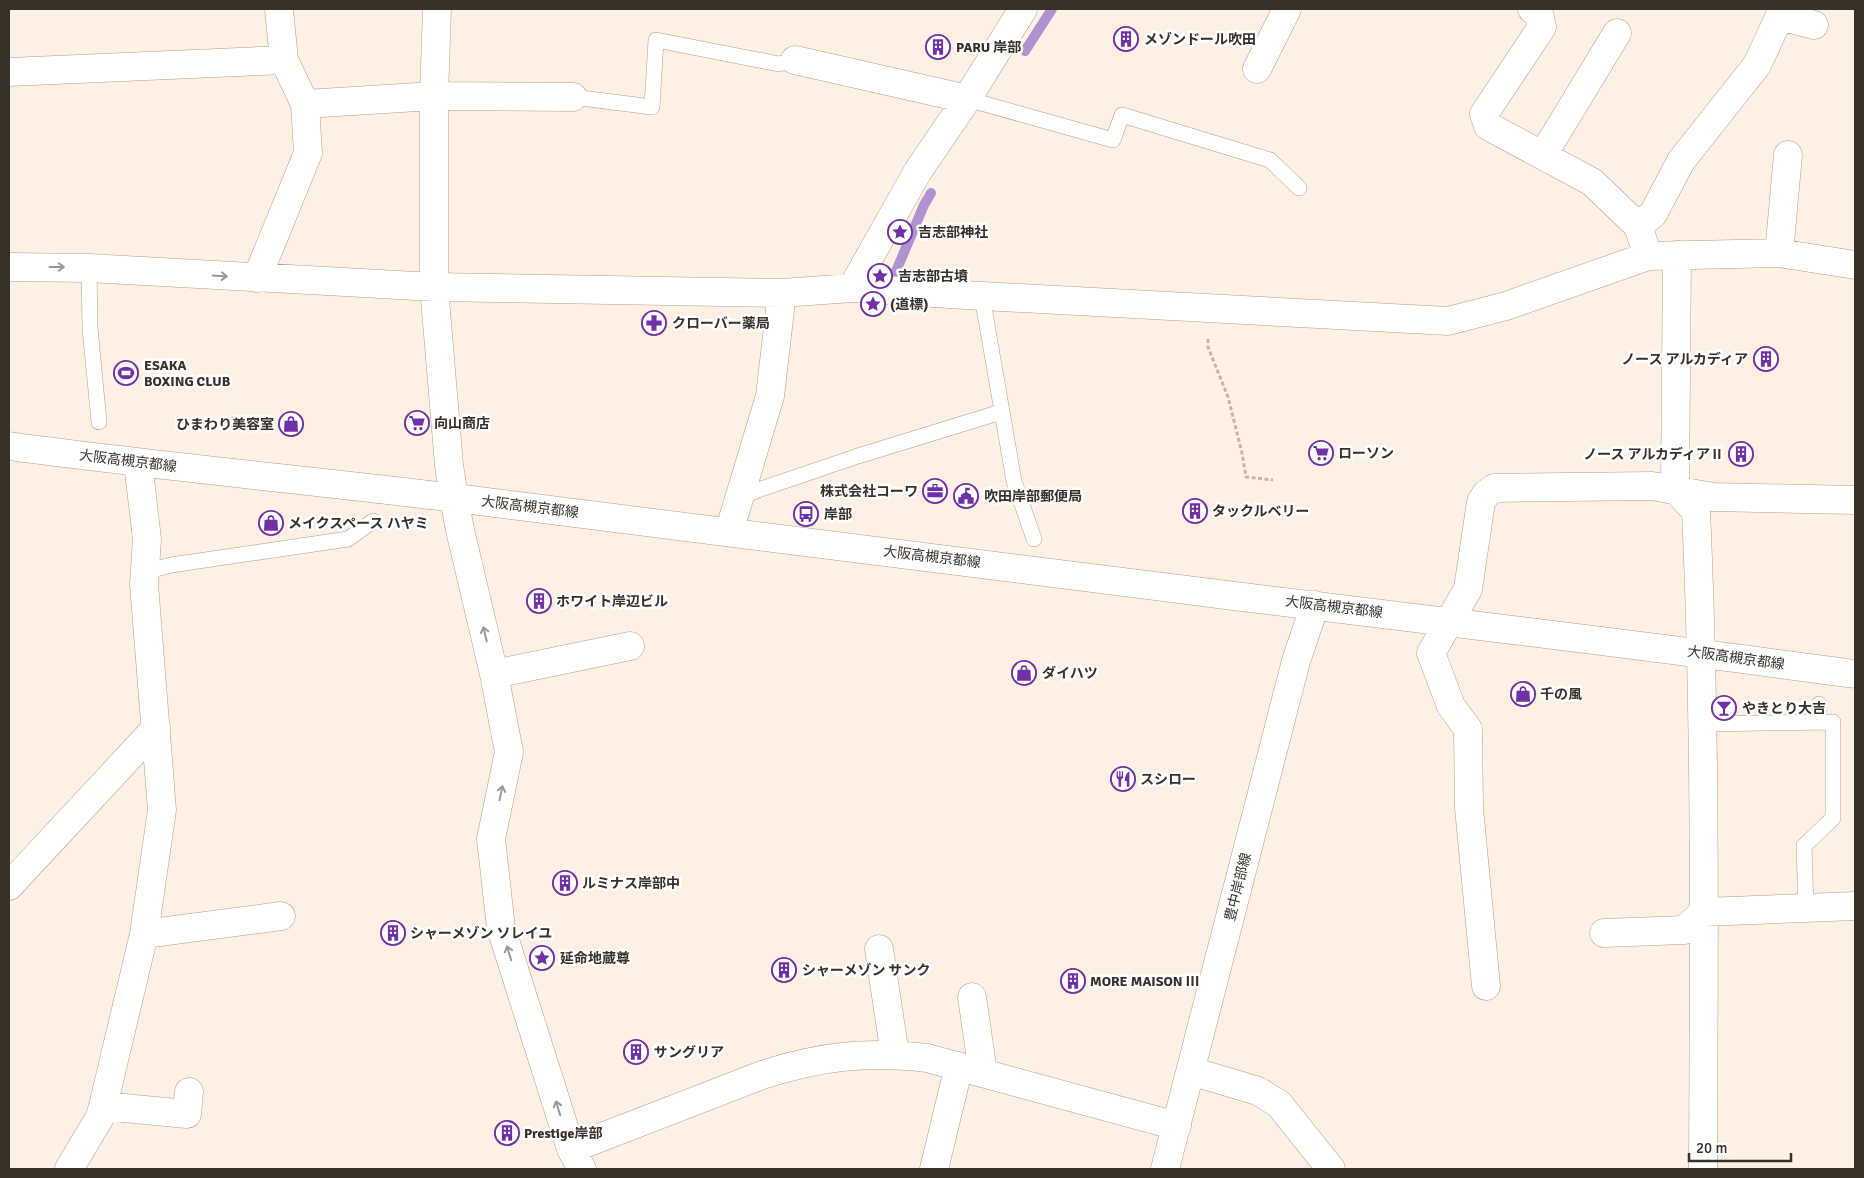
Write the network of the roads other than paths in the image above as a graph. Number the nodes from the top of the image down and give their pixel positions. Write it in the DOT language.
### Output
graph roads {
  1 [pos="279,9"];
  2 [pos="437,9"];
  3 [pos="1024,9"];
  4 [pos="1287,9"];
  5 [pos="1532,9"];
  6 [pos="1781,13"];
  7 [pos="1814,25"];
  8 [pos="1617,33"];
  9 [pos="284,60"];
  10 [pos="795,60"];
  11 [pos="1257,69"];
  12 [pos="9,72"];
  13 [pos="434,96"];
  14 [pos="573,96"];
  15 [pos="967,99"];
  16 [pos="305,104"];
  17 [pos="1543,155"];
  18 [pos="1788,155"];
  19 [pos="1299,188"];
  20 [pos="1638,226"];
  21 [pos="1780,253"];
  22 [pos="1677,255"];
  23 [pos="1648,256"];
  24 [pos="1855,265"];
  25 [pos="9,267"];
  26 [pos="89,268"];
  27 [pos="257,278"];
  28 [pos="434,287"];
  29 [pos="852,288"];
  30 [pos="782,292"];
  31 [pos="982,296"];
  32 [pos="1001,412"];
  33 [pos="99,422"];
  34 [pos="9,446"];
  35 [pos="138,463"];
  36 [pos="1675,489"];
  37 [pos="454,498"];
  38 [pos="740,498"];
  39 [pos="1855,500"];
  40 [pos="373,521"];
  41 [pos="730,532"];
  42 [pos="1034,539"];
  43 [pos="145,572"];
  44 [pos="1315,605"];
  45 [pos="1449,622"];
  46 [pos="630,646"];
  47 [pos="1701,653"];
  48 [pos="494,674"];
  49 [pos="1855,674"];
  50 [pos="1819,704"];
  51 [pos="1818,722"];
  52 [pos="1701,724"];
  53 [pos="156,728"];
  54 [pos="9,886"];
  55 [pos="1855,906"];
  56 [pos="1806,908"];
  57 [pos="1704,912"];
  58 [pos="281,916"];
  59 [pos="1604,933"];
  60 [pos="144,934"];
  61 [pos="879,949"];
  62 [pos="1486,986"];
  63 [pos="972,996"];
  64 [pos="894,1055"];
  65 [pos="971,1069"];
  66 [pos="1191,1071"];
  67 [pos="189,1092"];
  68 [pos="103,1106"];
  69 [pos="1177,1126"];
  70 [pos="577,1159"];
  71 [pos="69,1169"];
  72 [pos="934,1169"];
  73 [pos="1165,1169"];
  74 [pos="1331,1169"];
  75 [pos="1703,1169"];
  1 -- 9 [label="street"];
  2 -- 13 [label="street"];
  3 -- 15 [label="street"];
  4 -- 11 [label="street"];
  5 -- 17 [label="street"];
  6 -- 7 [label="street"];
  6 -- 20 [label="street"];
  8 -- 17 [label="street"];
  9 -- 12 [label="street"];
  9 -- 16 [label="street"];
  10 -- 14 [label="lane"];
  10 -- 15 [label="street"];
  13 -- 14 [label="street"];
  13 -- 16 [label="street"];
  13 -- 28 [label="street"];
  15 -- 19 [label="lane"];
  15 -- 29 [label="street"];
  16 -- 27 [label="street"];
  17 -- 20 [label="street"];
  18 -- 21 [label="street"];
  20 -- 23 [label="street"];
  21 -- 22 [label="street"];
  21 -- 24 [label="street"];
  22 -- 23 [label="street"];
  22 -- 36 [label="street"];
  23 -- 31 [label="street"];
  25 -- 26 [label="street, one-way"];
  26 -- 27 [label="street, one-way"];
  26 -- 33 [label="lane"];
  27 -- 28 [label="street"];
  28 -- 30 [label="street"];
  28 -- 37 [label="street"];
  29 -- 30 [label="street"];
  29 -- 31 [label="street"];
  30 -- 38 [label="street"];
  31 -- 32 [label="lane"];
  32 -- 38 [label="lane"];
  32 -- 42 [label="lane"];
  34 -- 35 [label="street, 大阪高槻京都線"];
  35 -- 37 [label="street, 大阪高槻京都線"];
  35 -- 43 [label="street"];
  36 -- 39 [label="street"];
  36 -- 45 [label="street"];
  36 -- 47 [label="street"];
  37 -- 41 [label="street, 大阪高槻京都線"];
  48 -- 37 [label="street, one-way"];
  38 -- 41 [label="street"];
  40 -- 43 [label="lane"];
  41 -- 44 [label="street, 大阪高槻京都線"];
  43 -- 53 [label="street"];
  44 -- 45 [label="street, 大阪高槻京都線"];
  44 -- 66 [label="street, 豊中岸部線"];
  45 -- 47 [label="street, 大阪高槻京都線"];
  45 -- 62 [label="street"];
  46 -- 48 [label="street"];
  47 -- 49 [label="street, 大阪高槻京都線"];
  47 -- 52 [label="street"];
  70 -- 48 [label="street, one-way"];
  50 -- 51 [label="lane"];
  51 -- 52 [label="lane"];
  51 -- 56 [label="lane"];
  52 -- 57 [label="street"];
  53 -- 54 [label="street"];
  53 -- 60 [label="street"];
  55 -- 56 [label="street"];
  56 -- 57 [label="street"];
  57 -- 59 [label="street"];
  57 -- 75 [label="street"];
  58 -- 60 [label="street"];
  60 -- 68 [label="street"];
  61 -- 64 [label="street"];
  63 -- 65 [label="street"];
  64 -- 65 [label="street"];
  64 -- 70 [label="street"];
  65 -- 69 [label="street"];
  65 -- 72 [label="street"];
  66 -- 69 [label="street, 豊中岸部線"];
  66 -- 74 [label="street"];
  67 -- 68 [label="street"];
  68 -- 71 [label="street"];
  69 -- 73 [label="street, 豊中岸部線"];
}
